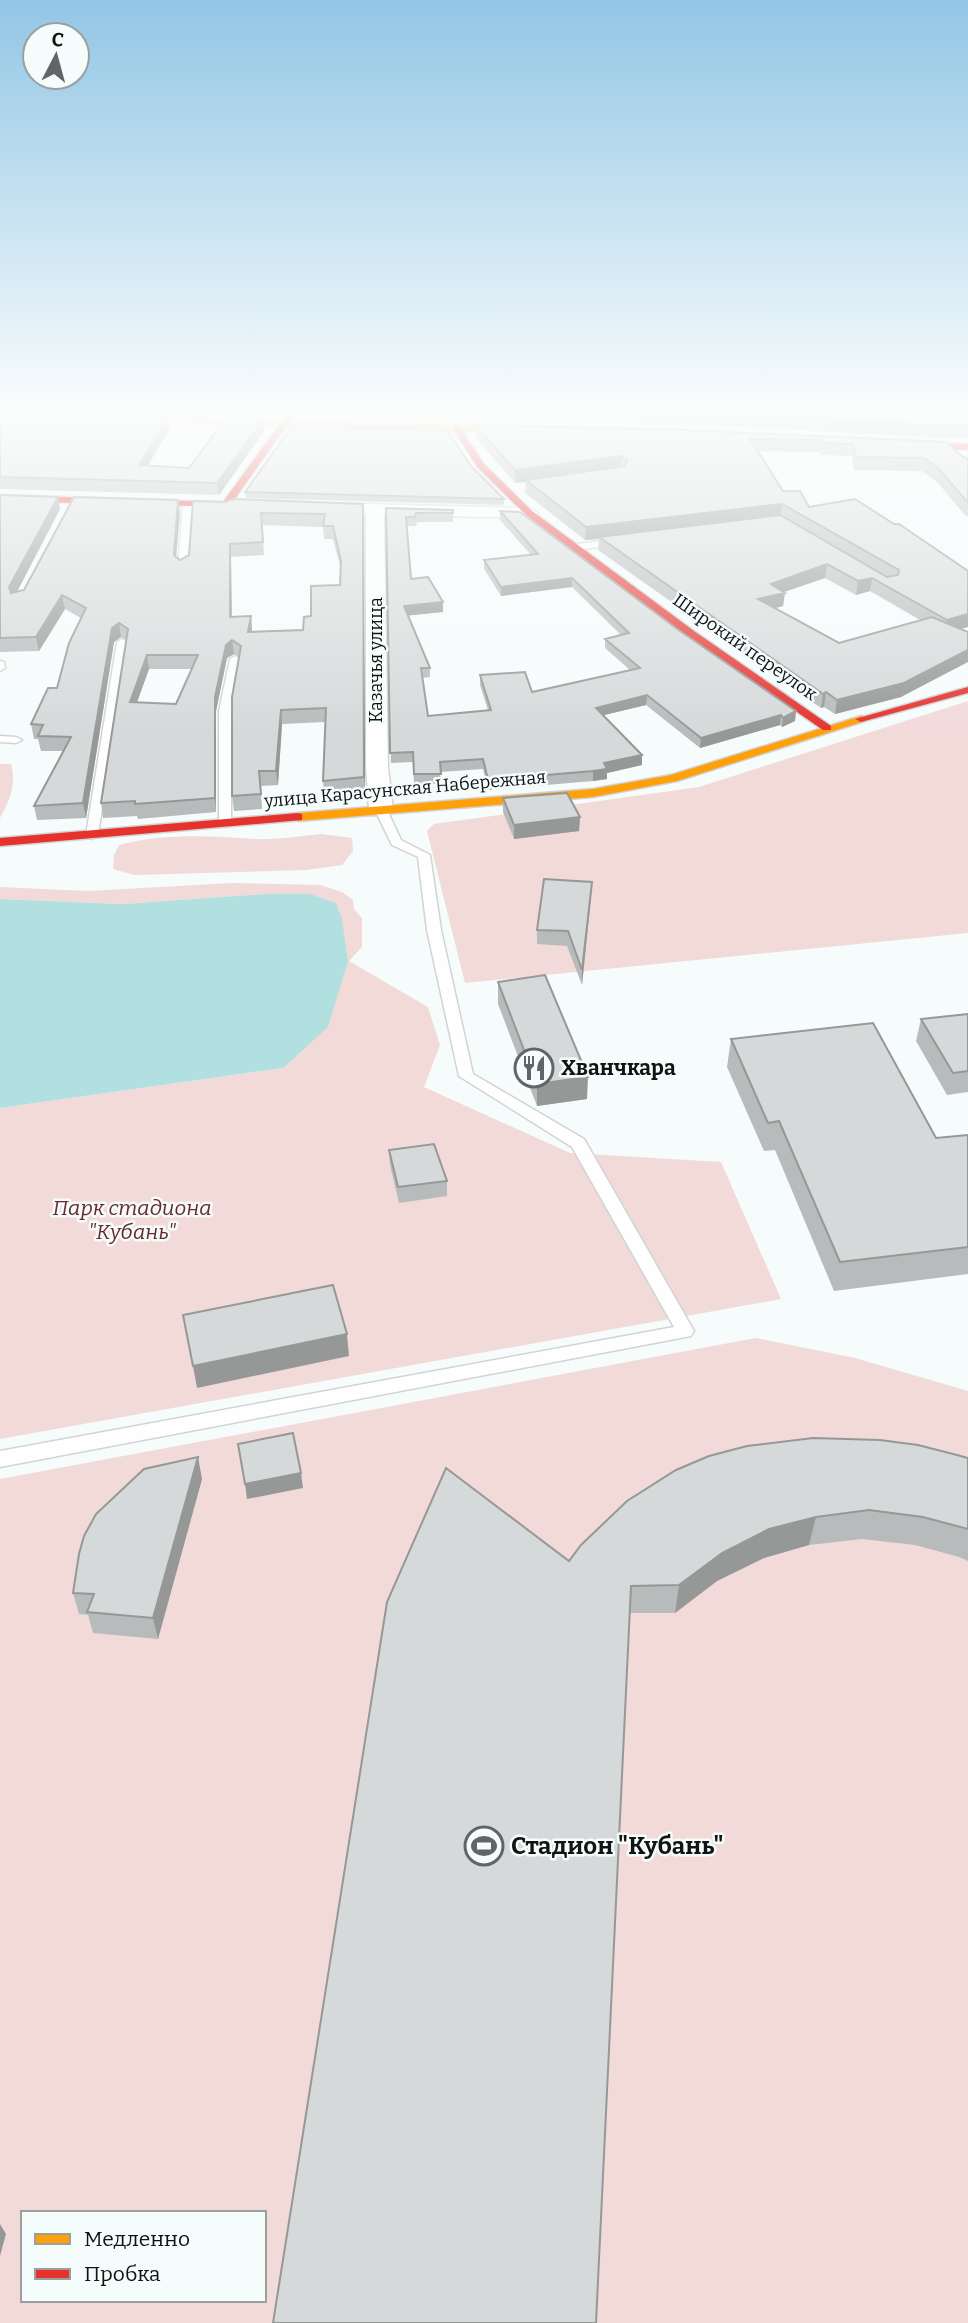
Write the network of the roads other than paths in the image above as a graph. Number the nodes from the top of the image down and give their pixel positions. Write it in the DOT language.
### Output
graph roads {
  1 [pos="187,519"];
  2 [pos="375,519"];
  3 [pos="538,519"];
  4 [pos="631,541"];
  5 [pos="576,547"];
  6 [pos="183,568"];
  7 [pos="122,642"];
  8 [pos="235,659"];
  9 [pos="968,690"];
  10 [pos="827,728"];
  11 [pos="0,739"];
  12 [pos="16,740"];
  13 [pos="381,810"];
  14 [pos="225,823"];
  15 [pos="92,835"];
  16 [pos="0,842"];
  17 [pos="0,1459"];
  1 -- 6 [label="lane"];
  2 -- 13 [label="street, Казачья улица"];
  3 -- 5 [label="street, Широкий переулок"];
  4 -- 5 [label="lane"];
  5 -- 10 [label="street, Широкий переулок"];
  7 -- 15 [label="lane"];
  8 -- 14 [label="lane"];
  9 -- 10 [label="street, улица Карасунская Набережная"];
  10 -- 13 [label="street, улица Карасунская Набережная"];
  11 -- 12 [label="lane"];
  13 -- 14 [label="street, улица Карасунская Набережная"];
  13 -- 17 [label="lane"];
  14 -- 15 [label="street, улица Карасунская Набережная"];
  15 -- 16 [label="street, улица Карасунская Набережная"];
}
